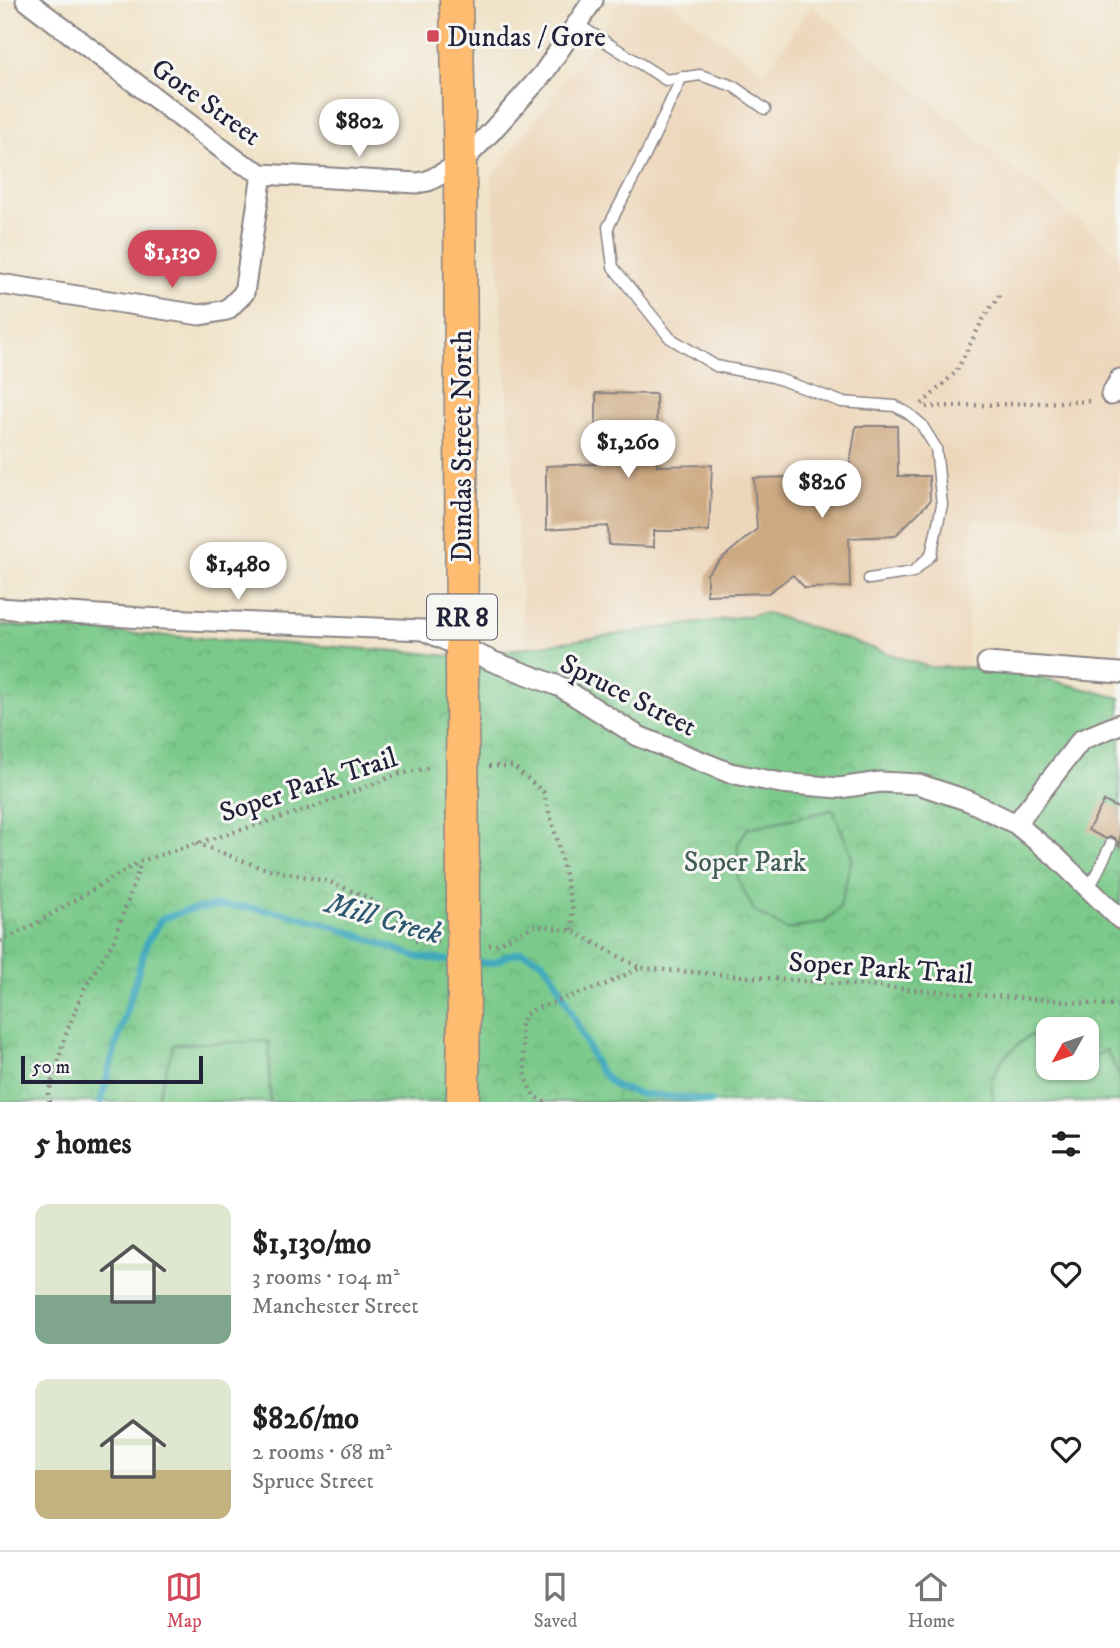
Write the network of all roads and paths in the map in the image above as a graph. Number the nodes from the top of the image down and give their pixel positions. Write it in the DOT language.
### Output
graph roads {
  1 [pos="26,0"];
  2 [pos="456,0"];
  3 [pos="593,0"];
  4 [pos="577,24"];
  5 [pos="682,77"];
  6 [pos="765,109"];
  7 [pos="460,164"];
  8 [pos="262,174"];
  9 [pos="0,284"];
  10 [pos="1002,292"];
  11 [pos="1091,401"];
  12 [pos="869,579"];
  13 [pos="0,608"];
  14 [pos="462,648"];
  15 [pos="987,663"];
  16 [pos="1120,673"];
  17 [pos="1120,724"];
  18 [pos="485,766"];
  19 [pos="432,767"];
  20 [pos="1016,824"];
  21 [pos="197,843"];
  22 [pos="1111,844"];
  23 [pos="141,861"];
  24 [pos="1089,889"];
  25 [pos="1120,919"];
  26 [pos="573,931"];
  27 [pos="0,941"];
  28 [pos="415,941"];
  29 [pos="495,945"];
  30 [pos="639,968"];
  31 [pos="1120,1006"];
  32 [pos="48,1102"];
  33 [pos="463,1102"];
  34 [pos="545,1102"];
  1 -- 8 [label="street, Gore Street"];
  2 -- 7 [label="main road, Dundas Street North / RR 8"];
  3 -- 4 [label="street, Gore Street"];
  4 -- 5 [label="lane"];
  4 -- 7 [label="street, Gore Street"];
  5 -- 6 [label="lane"];
  5 -- 12 [label="lane"];
  7 -- 8 [label="street, Gore Street"];
  7 -- 14 [label="main road, Dundas Street North / RR 8"];
  8 -- 9 [label="street"];
  10 -- 11 [label="path"];
  13 -- 14 [label="street, Spruce Street"];
  14 -- 20 [label="street, Spruce Street"];
  14 -- 33 [label="main road, Dundas Street North / RR 8, bridge"];
  15 -- 16 [label="street"];
  17 -- 20 [label="street"];
  18 -- 26 [label="path"];
  19 -- 21 [label="path, Soper Park Trail"];
  20 -- 24 [label="street, Spruce Street"];
  21 -- 23 [label="path, Soper Park Trail"];
  21 -- 28 [label="path, Soper Park Trail"];
  22 -- 24 [label="lane"];
  23 -- 27 [label="path, Soper Park Trail"];
  23 -- 32 [label="path"];
  24 -- 25 [label="street, Spruce Street"];
  26 -- 29 [label="path, Soper Park Trail"];
  26 -- 30 [label="path, Soper Park Trail"];
  30 -- 31 [label="path, Soper Park Trail"];
  30 -- 34 [label="path, Soper Park Trail"];
}
